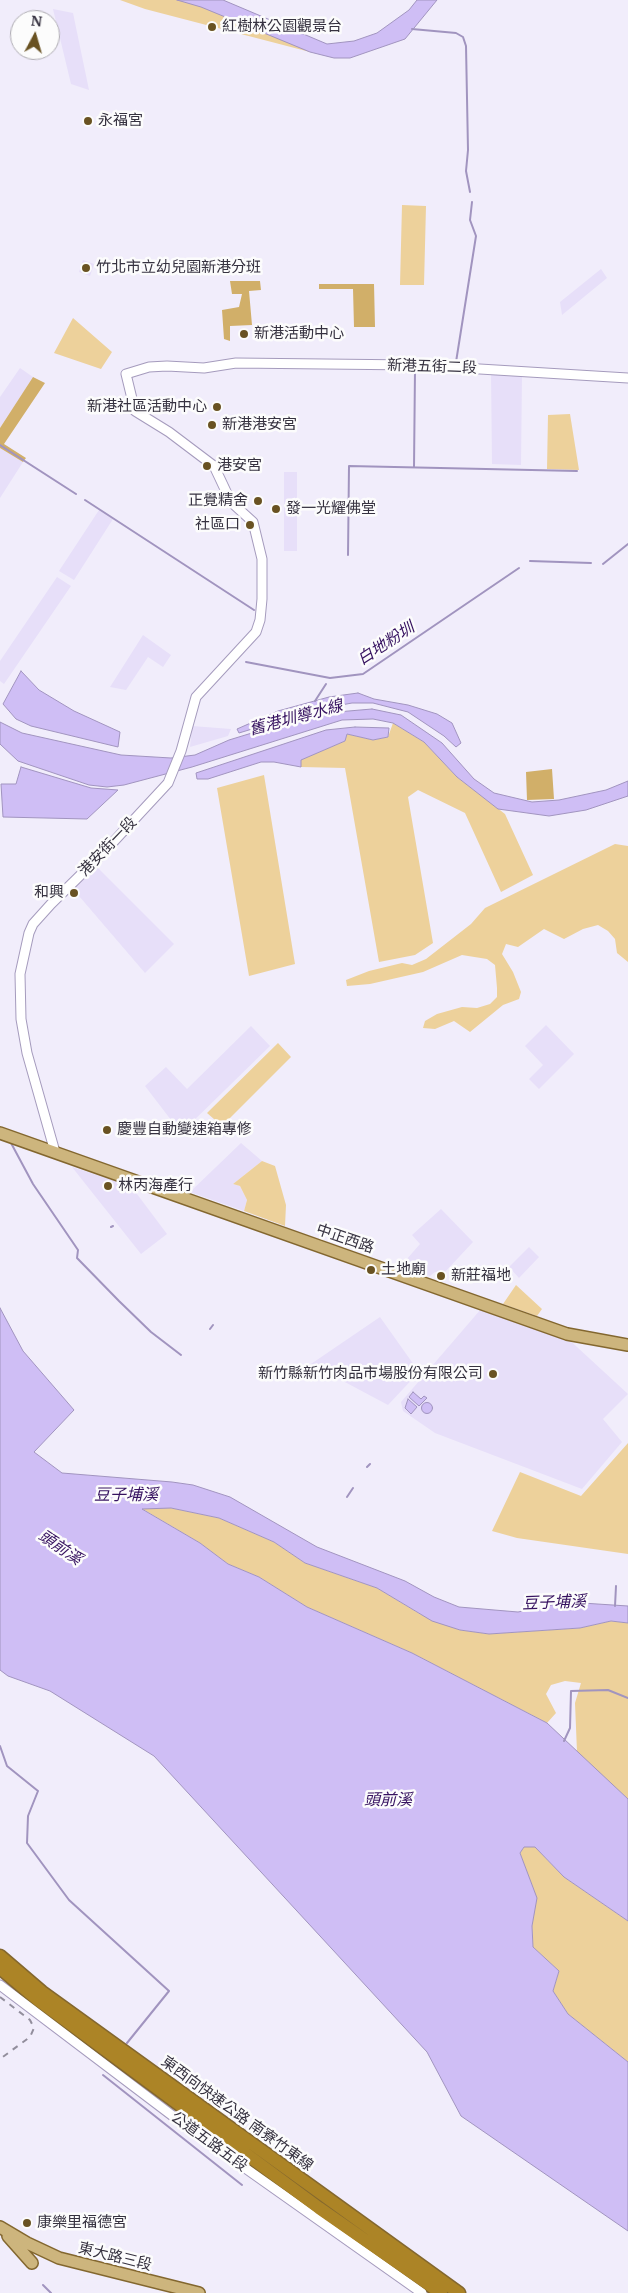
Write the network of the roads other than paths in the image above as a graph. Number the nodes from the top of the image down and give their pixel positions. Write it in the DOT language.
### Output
graph roads {
  1 [pos="628,378"];
  2 [pos="135,411"];
  3 [pos="0,1133"];
  4 [pos="55,1152"];
  5 [pos="628,1345"];
  6 [pos="0,1956"];
  7 [pos="0,1968"];
  8 [pos="0,1985"];
  9 [pos="0,2227"];
  10 [pos="32,2263"];
  11 [pos="199,2293"];
  12 [pos="422,2293"];
  13 [pos="441,2293"];
  14 [pos="459,2293"];
  1 -- 2 [label="street, 新港五街二段"];
  2 -- 4 [label="street, 港安街一段"];
  3 -- 4 [label="main road, 中正西路"];
  4 -- 5 [label="main road, 中正西路"];
  6 -- 14 [label="highway, 東西向快速公路 南寮竹東線"];
  7 -- 13 [label="highway, 東西向快速公路 南寮竹東線"];
  8 -- 12 [label="street, 公道五路五段"];
  9 -- 10 [label="main road"];
  9 -- 11 [label="main road, 東大路三段"];
}
